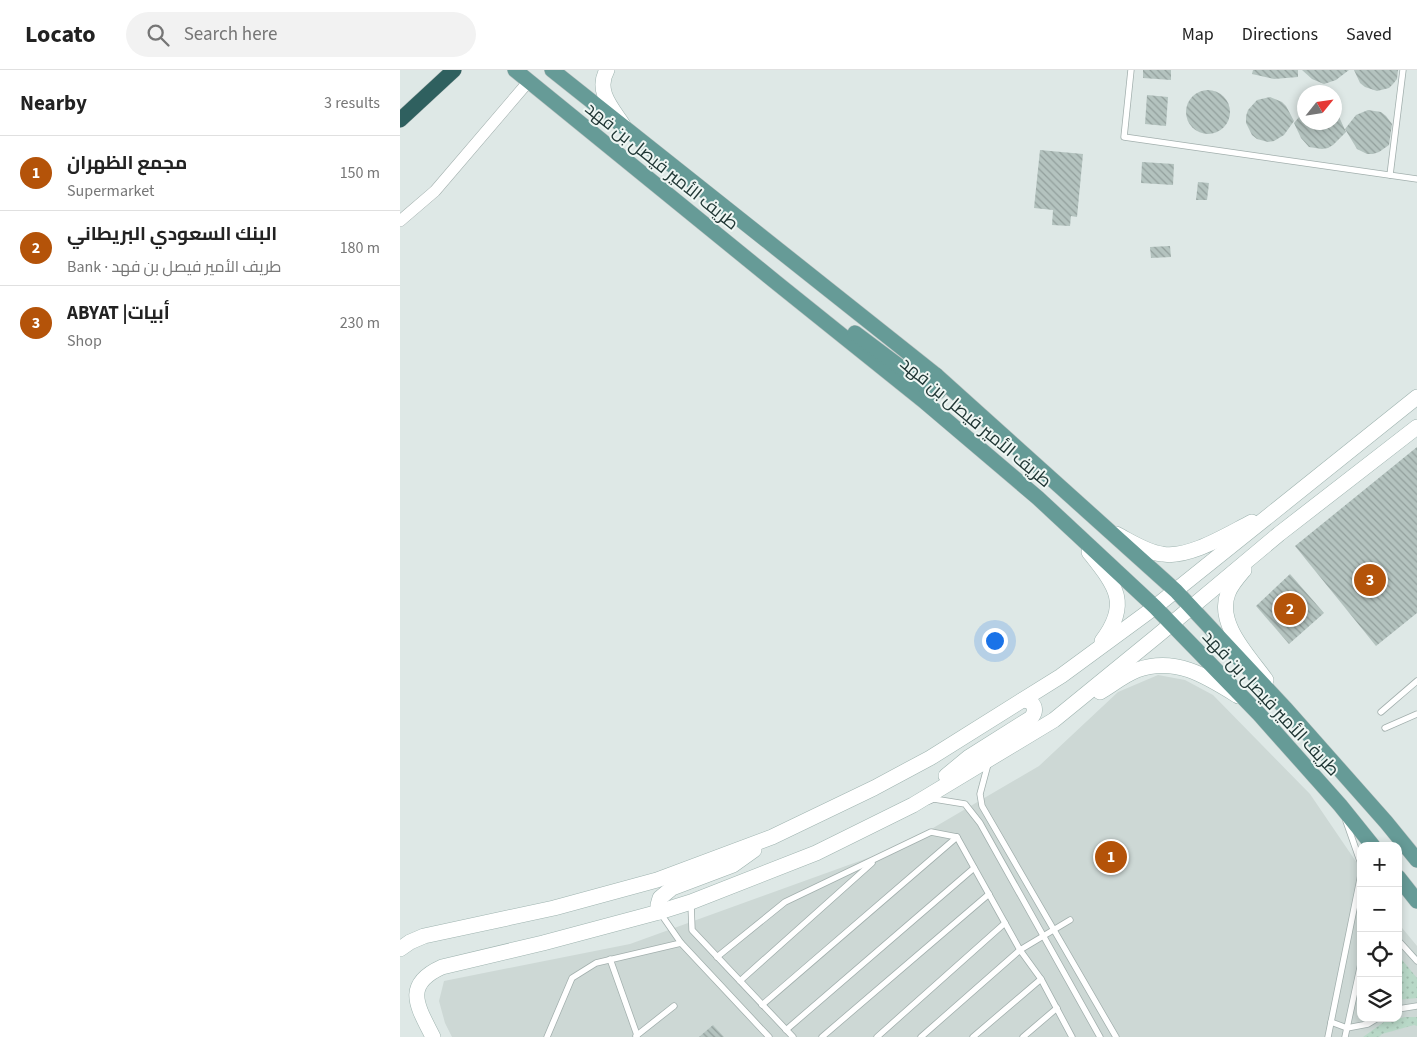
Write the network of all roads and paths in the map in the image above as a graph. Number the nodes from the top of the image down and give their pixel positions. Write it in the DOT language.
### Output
graph roads {
  1 [pos="454,70"];
  2 [pos="516,70"];
  3 [pos="552,70"];
  4 [pos="606,70"];
  5 [pos="1131,70"];
  6 [pos="1403,70"];
  7 [pos="529,81"];
  8 [pos="400,120"];
  9 [pos="624,126"];
  10 [pos="1390,175"];
  11 [pos="1417,179"];
  12 [pos="400,221"];
  13 [pos="778,284"];
  14 [pos="936,375"];
  15 [pos="1417,397"];
  16 [pos="1417,427"];
  17 [pos="1276,511"];
  18 [pos="1072,529"];
  19 [pos="1108,530"];
  20 [pos="1255,554"];
  21 [pos="1176,591"];
  22 [pos="1155,607"];
  23 [pos="1191,607"];
  24 [pos="1171,624"];
  25 [pos="1095,651"];
  26 [pos="1417,681"];
  27 [pos="1023,700"];
  28 [pos="1249,704"];
  29 [pos="1285,708"];
  30 [pos="1381,712"];
  31 [pos="1417,714"];
  32 [pos="1054,720"];
  33 [pos="1385,728"];
  34 [pos="989,760"];
  35 [pos="913,805"];
  36 [pos="1340,805"];
  37 [pos="957,836"];
  38 [pos="772,837"];
  39 [pos="1370,842"];
  40 [pos="1357,853"];
  41 [pos="879,857"];
  42 [pos="1417,860"];
  43 [pos="974,868"];
  44 [pos="1402,884"];
  45 [pos="989,894"];
  46 [pos="1357,899"];
  47 [pos="1411,899"];
  48 [pos="691,902"];
  49 [pos="1417,908"];
  50 [pos="660,912"];
  51 [pos="1070,920"];
  52 [pos="1005,923"];
  53 [pos="1054,930"];
  54 [pos="1042,935"];
  55 [pos="681,943"];
  56 [pos="1402,944"];
  57 [pos="400,949"];
  58 [pos="1020,950"];
  59 [pos="717,957"];
  60 [pos="610,959"];
  61 [pos="1417,961"];
  62 [pos="1358,977"];
  63 [pos="1041,979"];
  64 [pos="740,981"];
  65 [pos="762,1005"];
  66 [pos="674,1006"];
  67 [pos="1417,1006"];
  68 [pos="1057,1008"];
  69 [pos="1402,1008"];
  70 [pos="1331,1022"];
  71 [pos="1371,1022"];
  72 [pos="1346,1028"];
  73 [pos="786,1030"];
  74 [pos="636,1036"];
  75 [pos="433,1037"];
  76 [pos="547,1037"];
  77 [pos="769,1037"];
  78 [pos="793,1037"];
  79 [pos="822,1037"];
  80 [pos="877,1037"];
  81 [pos="921,1037"];
  82 [pos="973,1037"];
  83 [pos="1023,1037"];
  84 [pos="1072,1037"];
  85 [pos="1100,1037"];
  86 [pos="1116,1037"];
  87 [pos="1328,1037"];
  88 [pos="1345,1037"];
  1 -- 8 [label="highway"];
  2 -- 7 [label="main road, طريف الأمير فيصل بن فهد"];
  3 -- 9 [label="main road, طريف الأمير فيصل بن فهد"];
  4 -- 9 [label="street"];
  5 -- 10 [label="lane"];
  6 -- 10 [label="lane"];
  7 -- 12 [label="street"];
  7 -- 13 [label="main road, طريف الأمير فيصل بن فهد"];
  9 -- 14 [label="main road, طريف الأمير فيصل بن فهد"];
  10 -- 11 [label="lane"];
  13 -- 14 [label="main road"];
  13 -- 18 [label="main road, طريف الأمير فيصل بن فهد"];
  14 -- 19 [label="main road, طريف الأمير فيصل بن فهد"];
  15 -- 17 [label="street"];
  16 -- 20 [label="street"];
  17 -- 19 [label="street"];
  17 -- 21 [label="street"];
  18 -- 22 [label="main road, طريف الأمير فيصل بن فهد"];
  18 -- 25 [label="street"];
  19 -- 21 [label="main road, طريف الأمير فيصل بن فهد"];
  20 -- 23 [label="street"];
  20 -- 29 [label="street"];
  21 -- 22 [label="street"];
  21 -- 23 [label="main road, طريف الأمير فيصل بن فهد"];
  22 -- 24 [label="main road, طريف الأمير فيصل بن فهد"];
  22 -- 25 [label="street"];
  23 -- 24 [label="street"];
  23 -- 29 [label="main road, طريف الأمير فيصل بن فهد"];
  24 -- 28 [label="main road, طريف الأمير فيصل بن فهد"];
  24 -- 32 [label="street"];
  25 -- 27 [label="street"];
  26 -- 30 [label="lane"];
  27 -- 35 [label="street"];
  27 -- 38 [label="street"];
  28 -- 32 [label="street"];
  28 -- 36 [label="main road, طريف الأمير فيصل بن فهد"];
  29 -- 42 [label="main road, طريف الأمير فيصل بن فهد"];
  31 -- 33 [label="lane"];
  32 -- 34 [label="street"];
  34 -- 35 [label="street"];
  34 -- 53 [label="lane"];
  35 -- 48 [label="street"];
  35 -- 54 [label="lane"];
  36 -- 39 [label="main road, طريف الأمير فيصل بن فهد"];
  36 -- 40 [label="lane"];
  37 -- 41 [label="lane"];
  37 -- 43 [label="lane"];
  37 -- 65 [label="lane"];
  38 -- 50 [label="street"];
  38 -- 57 [label="street"];
  41 -- 59 [label="lane"];
  41 -- 64 [label="lane"];
  43 -- 45 [label="lane"];
  43 -- 73 [label="lane"];
  44 -- 47 [label="main road"];
  45 -- 52 [label="lane"];
  45 -- 79 [label="lane"];
  46 -- 70 [label="lane"];
  47 -- 49 [label="lane"];
  48 -- 50 [label="street"];
  48 -- 59 [label="lane"];
  50 -- 55 [label="lane"];
  50 -- 75 [label="street"];
  51 -- 53 [label="lane"];
  52 -- 58 [label="lane"];
  52 -- 80 [label="lane"];
  53 -- 54 [label="lane"];
  53 -- 86 [label="lane"];
  54 -- 58 [label="lane"];
  54 -- 85 [label="lane"];
  55 -- 60 [label="lane"];
  55 -- 77 [label="lane"];
  56 -- 61 [label="lane"];
  58 -- 63 [label="lane"];
  58 -- 81 [label="lane"];
  59 -- 64 [label="lane"];
  60 -- 74 [label="lane"];
  60 -- 76 [label="lane"];
  62 -- 72 [label="lane"];
  63 -- 68 [label="lane"];
  63 -- 82 [label="lane"];
  64 -- 65 [label="lane"];
  65 -- 73 [label="lane"];
  66 -- 74 [label="lane"];
  67 -- 69 [label="lane"];
  68 -- 83 [label="lane"];
  68 -- 84 [label="lane"];
  70 -- 72 [label="lane"];
  70 -- 87 [label="lane"];
  71 -- 72 [label="lane"];
  72 -- 88 [label="lane"];
  73 -- 78 [label="lane"];
}
